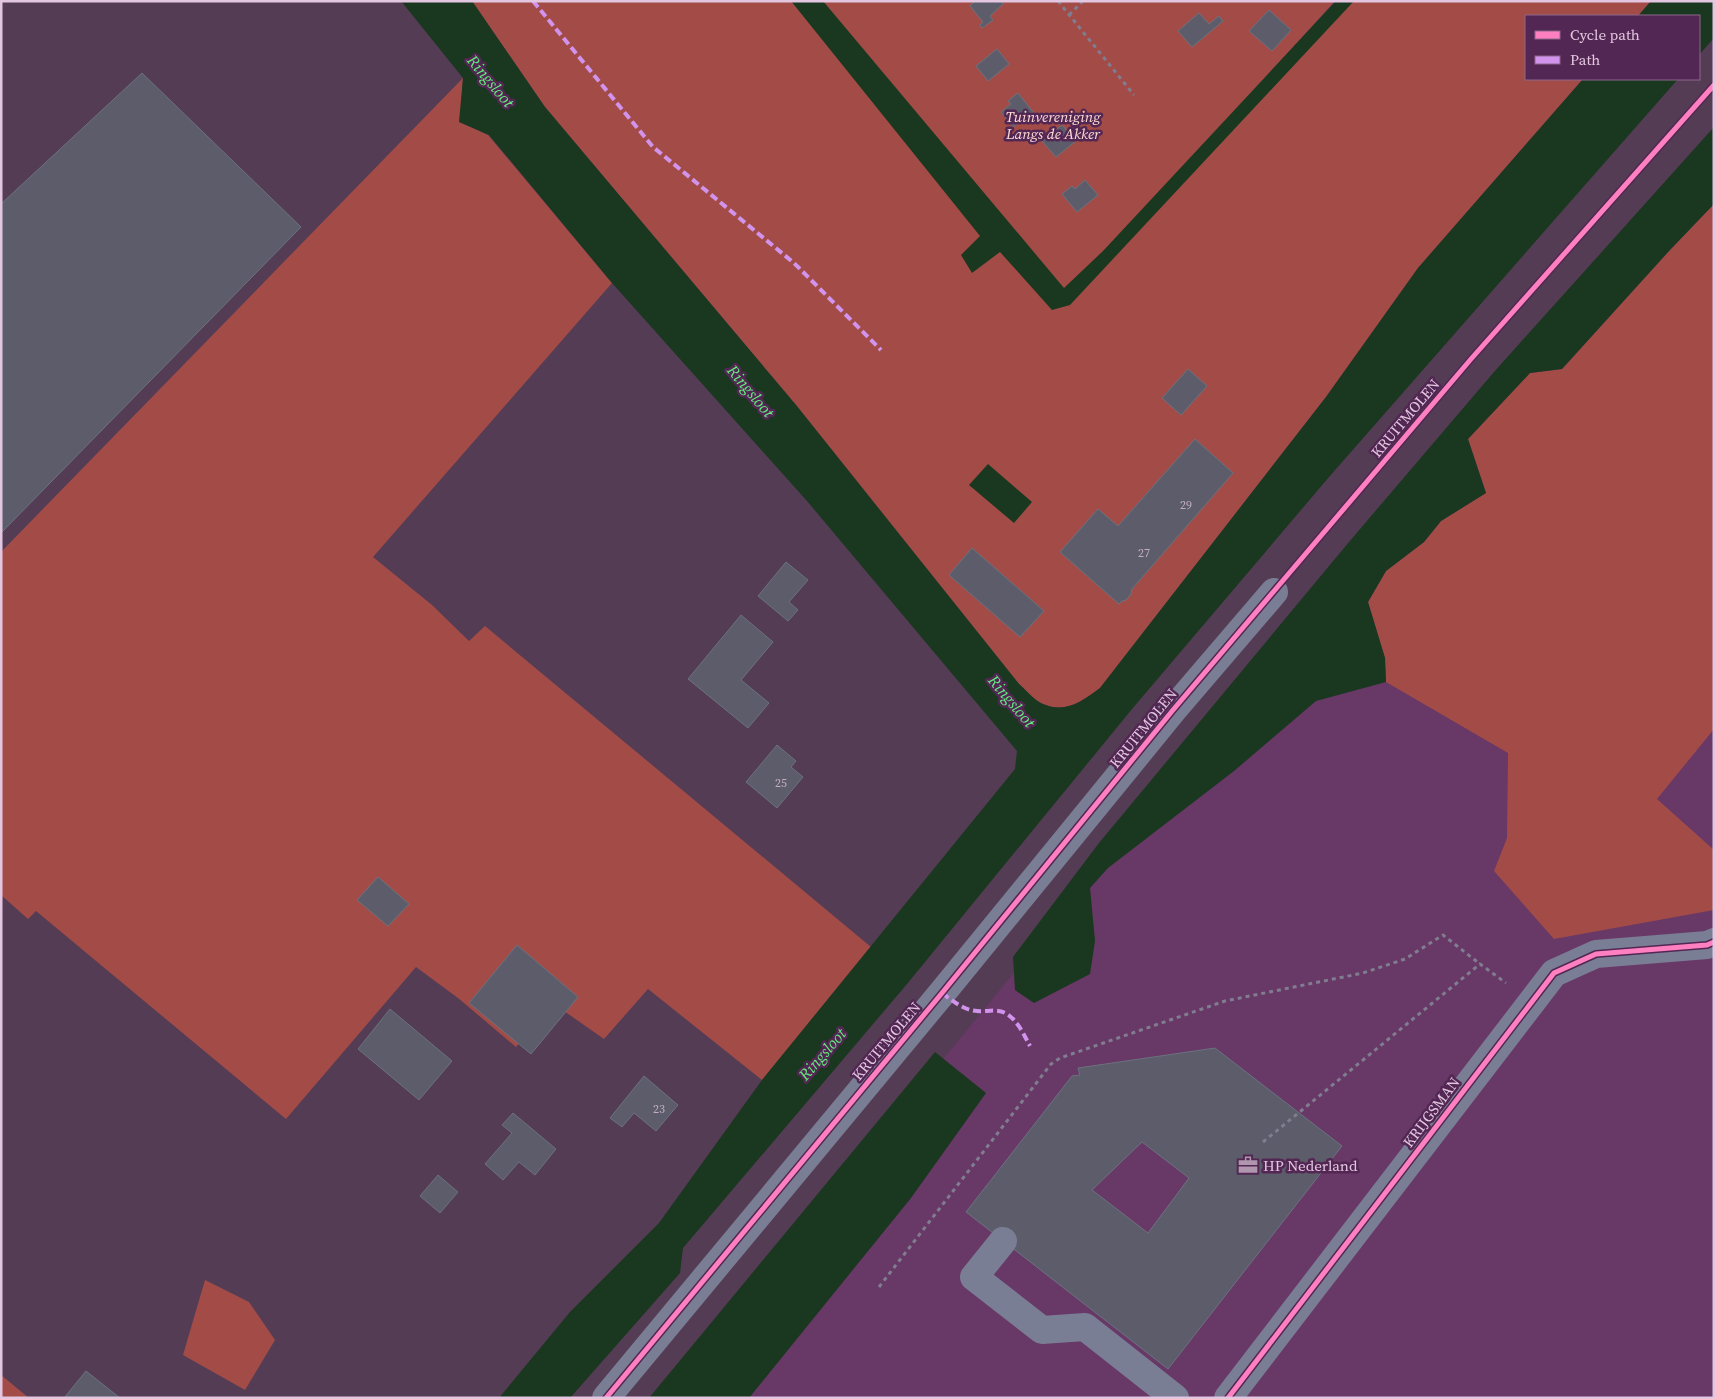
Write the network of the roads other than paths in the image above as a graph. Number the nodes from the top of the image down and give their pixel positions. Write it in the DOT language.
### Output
graph roads {
  1 [pos="1274,592"];
  2 [pos="1714,942"];
  3 [pos="1003,1241"];
  4 [pos="606,1398"];
  5 [pos="1175,1398"];
  6 [pos="1228,1398"];
  1 -- 4 [label="street, KRUITMOLEN"];
  2 -- 6 [label="street, KRIJGSMAN"];
  3 -- 5 [label="street"];
}
